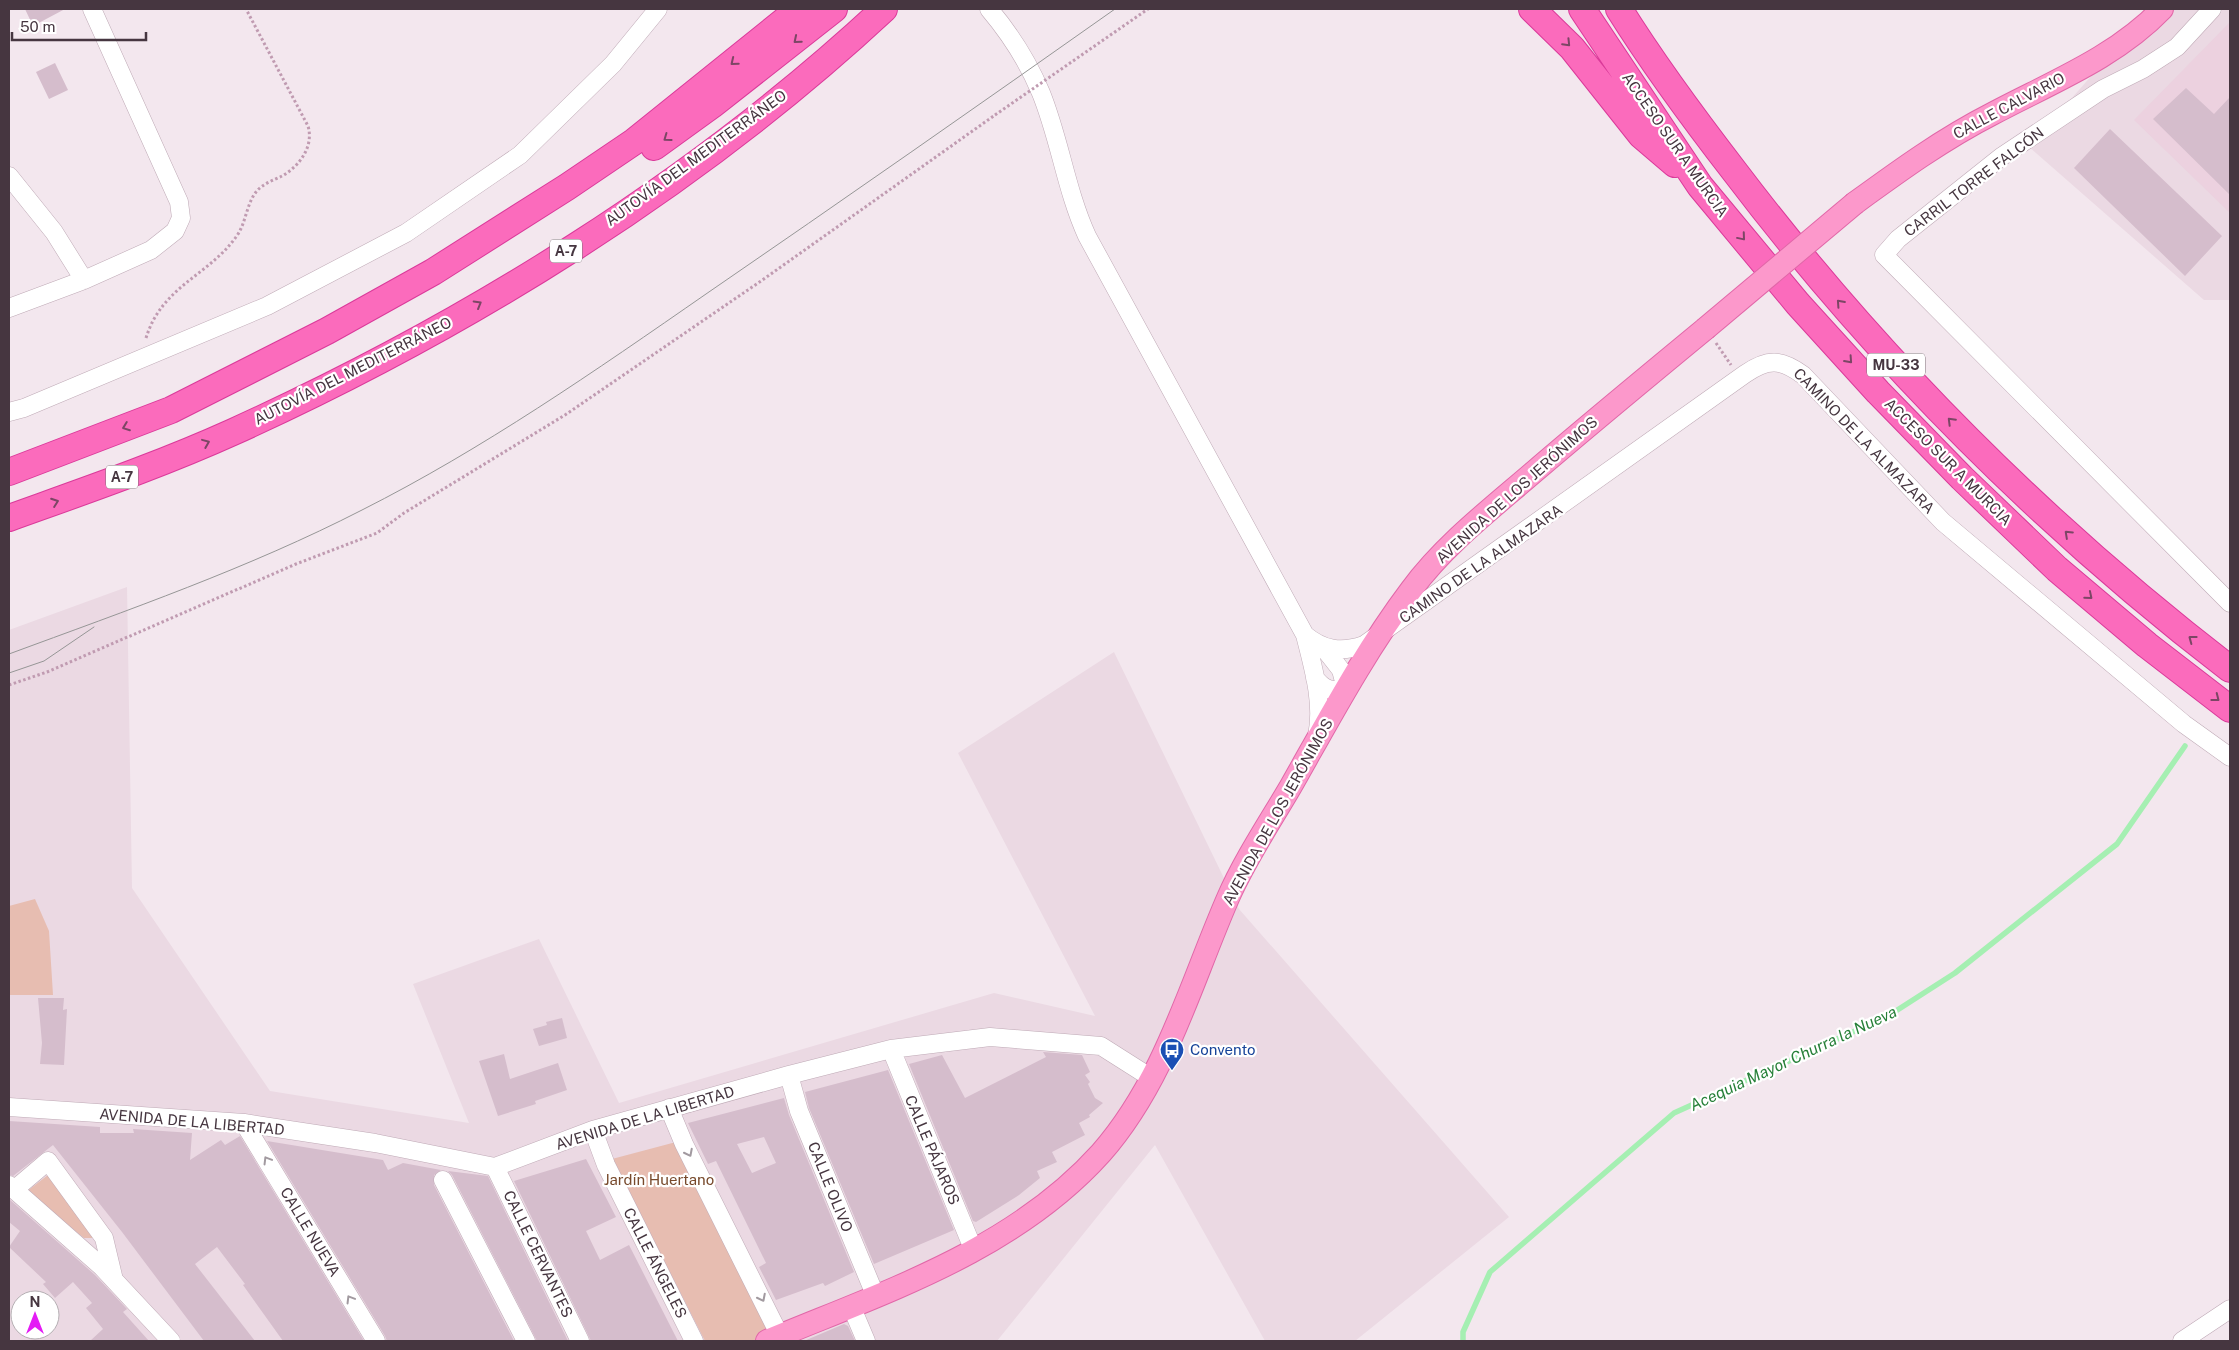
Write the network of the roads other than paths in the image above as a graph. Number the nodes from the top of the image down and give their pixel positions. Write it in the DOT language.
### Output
graph roads {
  1 [pos="92,9"];
  2 [pos="658,9"];
  3 [pos="799,9"];
  4 [pos="834,9"];
  5 [pos="892,9"];
  6 [pos="989,9"];
  7 [pos="1532,9"];
  8 [pos="1582,9"];
  9 [pos="1619,9"];
  10 [pos="2162,9"];
  11 [pos="2212,9"];
  12 [pos="876,16"];
  13 [pos="9,176"];
  14 [pos="1700,186"];
  15 [pos="84,280"];
  16 [pos="9,308"];
  17 [pos="1705,329"];
  18 [pos="171,410"];
  19 [pos="9,412"];
  20 [pos="9,472"];
  21 [pos="9,518"];
  22 [pos="2230,603"];
  23 [pos="1305,635"];
  24 [pos="1380,636"];
  25 [pos="1322,647"];
  26 [pos="2230,669"];
  27 [pos="1315,678"];
  28 [pos="1346,689"];
  29 [pos="2230,709"];
  30 [pos="1316,741"];
  31 [pos="2230,757"];
  32 [pos="891,1049"];
  33 [pos="788,1075"];
  34 [pos="1153,1079"];
  35 [pos="9,1107"];
  36 [pos="669,1108"];
  37 [pos="244,1123"];
  38 [pos="593,1130"];
  39 [pos="495,1167"];
  40 [pos="443,1180"];
  41 [pos="12,1187"];
  42 [pos="974,1251"];
  43 [pos="114,1281"];
  44 [pos="876,1297"];
  45 [pos="852,1308"];
  46 [pos="2230,1309"];
  47 [pos="774,1338"];
  48 [pos="171,1341"];
  49 [pos="376,1341"];
  50 [pos="526,1341"];
  51 [pos="580,1341"];
  52 [pos="694,1341"];
  53 [pos="866,1341"];
  54 [pos="2182,1341"];
  1 -- 15 [label="street"];
  2 -- 19 [label="street"];
  3 -- 18 [label="highway, one-way"];
  4 -- 18 [label="highway, one-way"];
  5 -- 12 [label="highway, AUTOVÍA DEL MEDITERRÁNEO"];
  6 -- 23 [label="street"];
  7 -- 14 [label="highway, one-way"];
  8 -- 14 [label="highway, ACCESO SUR A MURCIA / MU-33"];
  26 -- 9 [label="highway, ACCESO SUR A MURCIA / MU-33, one-way"];
  10 -- 17 [label="main road, CALLE CALVARIO, bridge"];
  11 -- 22 [label="street, CARRIL TORRE FALCÓN"];
  21 -- 12 [label="highway, AUTOVÍA DEL MEDITERRÁNEO / A-7, one-way"];
  13 -- 15 [label="street"];
  14 -- 29 [label="highway, ACCESO SUR A MURCIA / MU-33, one-way"];
  15 -- 16 [label="street"];
  17 -- 24 [label="main road, AVENIDA DE LOS JERÓNIMOS"];
  18 -- 20 [label="highway, one-way"];
  23 -- 25 [label="street"];
  23 -- 27 [label="street"];
  24 -- 25 [label="street, CAMINO DE LA ALMAZARA"];
  24 -- 28 [label="main road, AVENIDA DE LOS JERÓNIMOS"];
  24 -- 31 [label="street, CAMINO DE LA ALMAZARA"];
  25 -- 28 [label="street"];
  27 -- 28 [label="street"];
  27 -- 30 [label="street"];
  28 -- 30 [label="main road, AVENIDA DE LOS JERÓNIMOS"];
  30 -- 34 [label="main road, AVENIDA DE LOS JERÓNIMOS"];
  32 -- 33 [label="street, AVENIDA DE LA LIBERTAD"];
  32 -- 34 [label="street, AVENIDA DE LA LIBERTAD"];
  32 -- 42 [label="street, CALLE PÁJAROS"];
  33 -- 36 [label="street, AVENIDA DE LA LIBERTAD"];
  33 -- 44 [label="street, CALLE OLIVO"];
  34 -- 42 [label="main road, AVENIDA DE LOS JERÓNIMOS"];
  35 -- 37 [label="street, AVENIDA DE LA LIBERTAD"];
  36 -- 38 [label="street, AVENIDA DE LA LIBERTAD"];
  36 -- 47 [label="street, one-way"];
  37 -- 39 [label="street, AVENIDA DE LA LIBERTAD"];
  49 -- 37 [label="street, CALLE NUEVA, one-way"];
  38 -- 39 [label="street, AVENIDA DE LA LIBERTAD"];
  38 -- 52 [label="street, CALLE ÁNGELES"];
  39 -- 51 [label="street, CALLE CERVANTES"];
  40 -- 50 [label="street"];
  41 -- 43 [label="street"];
  41 -- 43 [label="street"];
  42 -- 44 [label="main road, AVENIDA DE LOS JERÓNIMOS"];
  43 -- 48 [label="street"];
  44 -- 45 [label="main road, AVENIDA DE LOS JERÓNIMOS"];
  45 -- 47 [label="main road, AVENIDA DE LOS JERÓNIMOS"];
  45 -- 53 [label="street"];
  46 -- 54 [label="street"];
}
